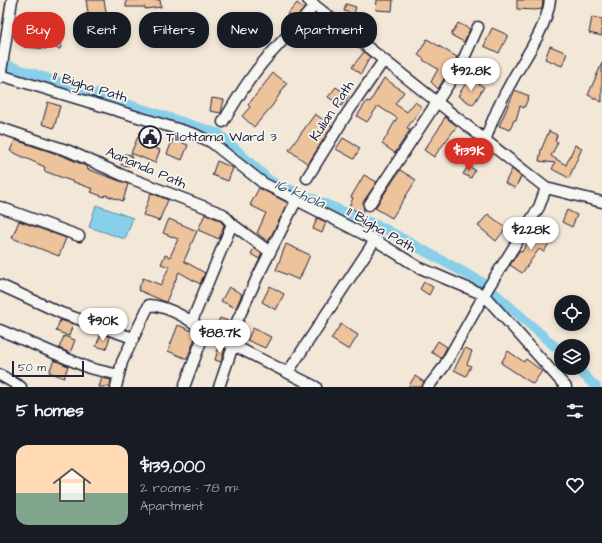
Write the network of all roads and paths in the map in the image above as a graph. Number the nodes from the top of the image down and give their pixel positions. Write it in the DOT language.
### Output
graph roads {
  1 [pos="12,0"];
  2 [pos="550,0"];
  3 [pos="311,3"];
  4 [pos="478,28"];
  5 [pos="384,60"];
  6 [pos="0,74"];
  7 [pos="438,102"];
  8 [pos="223,122"];
  9 [pos="0,128"];
  10 [pos="485,141"];
  11 [pos="307,178"];
  12 [pos="546,188"];
  13 [pos="297,199"];
  14 [pos="602,202"];
  15 [pos="369,205"];
  16 [pos="0,207"];
  17 [pos="232,224"];
  18 [pos="80,236"];
  19 [pos="375,240"];
  20 [pos="270,252"];
  21 [pos="0,285"];
  22 [pos="486,291"];
  23 [pos="192,321"];
  24 [pos="0,330"];
  25 [pos="205,331"];
  26 [pos="133,338"];
  27 [pos="230,344"];
  28 [pos="288,372"];
  29 [pos="0,375"];
  30 [pos="119,375"];
  31 [pos="564,386"];
  32 [pos="22,387"];
  33 [pos="116,387"];
  34 [pos="184,387"];
  35 [pos="219,387"];
  36 [pos="316,387"];
  37 [pos="428,387"];
  1 -- 6 [label="street"];
  2 -- 10 [label="street"];
  3 -- 5 [label="street"];
  3 -- 8 [label="street"];
  4 -- 7 [label="street"];
  5 -- 7 [label="street"];
  5 -- 11 [label="street, Kulian Path"];
  6 -- 13 [label="street, 11 Bigha Path"];
  7 -- 10 [label="street"];
  7 -- 15 [label="street"];
  9 -- 17 [label="street, Aananda Path"];
  10 -- 12 [label="street"];
  12 -- 14 [label="street"];
  12 -- 22 [label="street"];
  13 -- 19 [label="street, 11 Bigha Path"];
  13 -- 20 [label="street"];
  16 -- 18 [label="street"];
  17 -- 20 [label="street, Aananda Path"];
  17 -- 23 [label="street"];
  19 -- 22 [label="street, 11 Bigha Path"];
  19 -- 28 [label="street"];
  20 -- 27 [label="street"];
  21 -- 26 [label="street"];
  22 -- 31 [label="street, 11 Bigha Path"];
  22 -- 37 [label="street"];
  23 -- 25 [label="street"];
  23 -- 26 [label="street"];
  24 -- 30 [label="street"];
  25 -- 27 [label="street"];
  25 -- 34 [label="street"];
  26 -- 30 [label="street"];
  27 -- 28 [label="street"];
  27 -- 35 [label="street"];
  28 -- 36 [label="street"];
  29 -- 32 [label="street"];
  30 -- 33 [label="street"];
}
